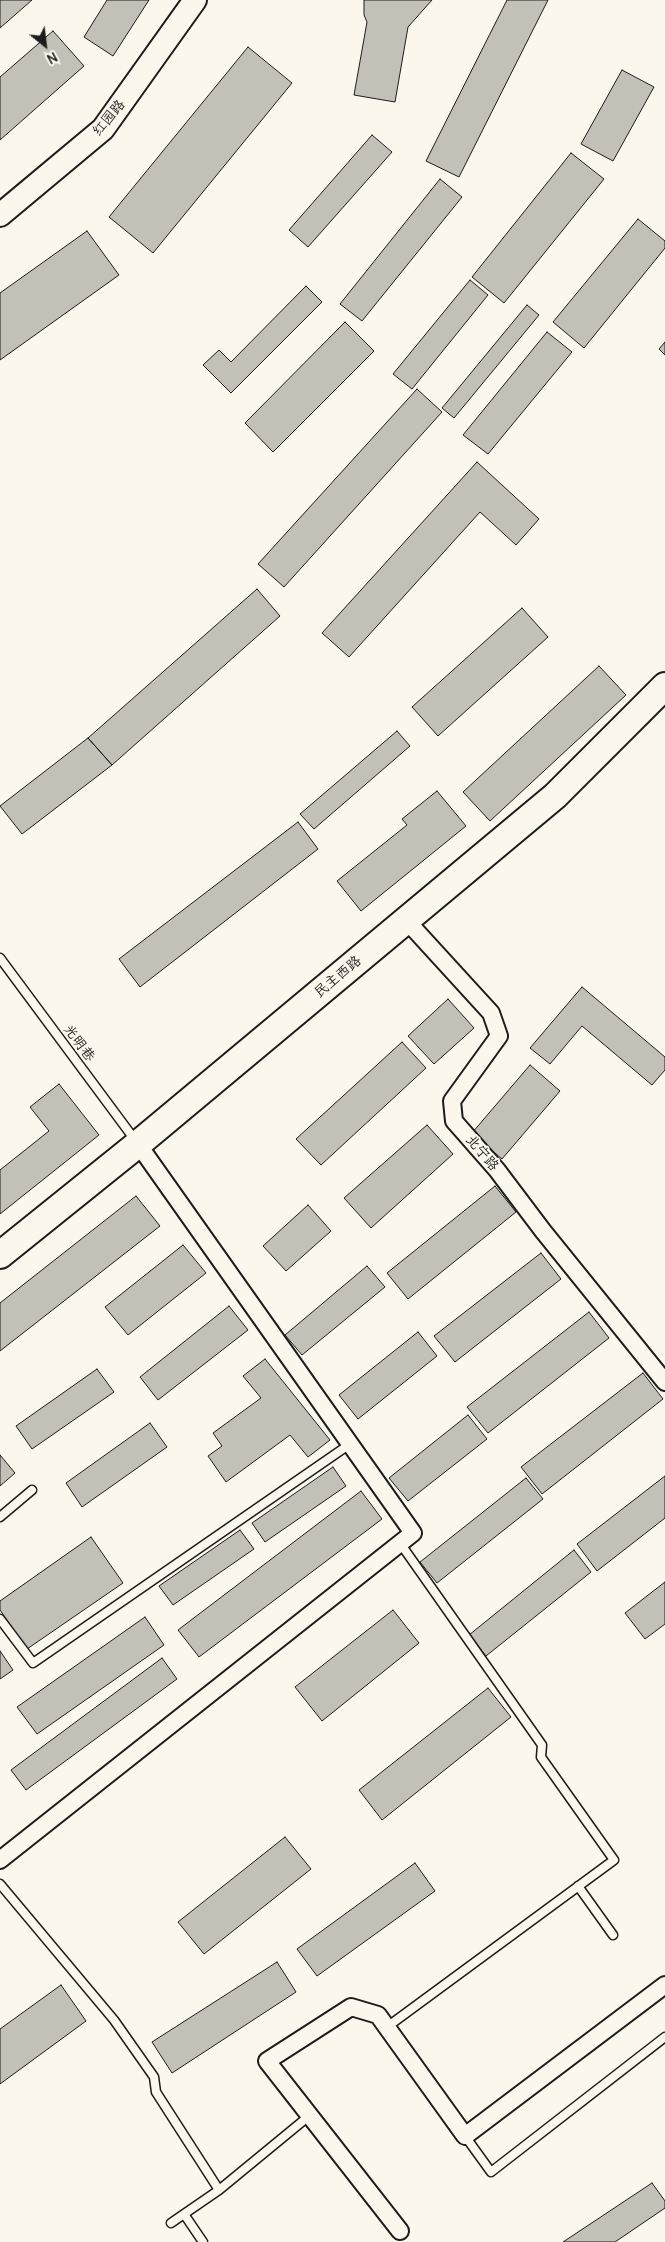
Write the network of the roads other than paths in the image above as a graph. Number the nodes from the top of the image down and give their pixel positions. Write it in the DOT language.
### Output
graph roads {
  1 [pos="195,0"];
  2 [pos="0,215"];
  3 [pos="665,686"];
  4 [pos="406,920"];
  5 [pos="0,958"];
  6 [pos="138,1144"];
  7 [pos="0,1255"];
  8 [pos="665,1382"];
  9 [pos="350,1444"];
  10 [pos="32,1490"];
  11 [pos="0,1517"];
  12 [pos="400,1543"];
  13 [pos="0,1619"];
  14 [pos="0,1860"];
  15 [pos="0,1884"];
  16 [pos="578,1886"];
  17 [pos="613,1935"];
  18 [pos="665,1985"];
  19 [pos="387,2027"];
  20 [pos="665,2037"];
  21 [pos="309,2116"];
  22 [pos="465,2136"];
  23 [pos="218,2190"];
  24 [pos="184,2214"];
  25 [pos="171,2223"];
  26 [pos="400,2231"];
  27 [pos="203,2242"];
  1 -- 2 [label="main road, 红园路"];
  3 -- 4 [label="main road, 民主西路"];
  4 -- 6 [label="main road, 民主西路"];
  4 -- 8 [label="street, 北宁路"];
  5 -- 6 [label="lane, 光明巷"];
  6 -- 7 [label="main road, 民主西路"];
  6 -- 9 [label="street"];
  9 -- 12 [label="street"];
  9 -- 13 [label="lane"];
  10 -- 11 [label="lane"];
  12 -- 14 [label="street"];
  12 -- 16 [label="lane"];
  15 -- 23 [label="lane"];
  16 -- 17 [label="lane"];
  16 -- 19 [label="lane"];
  18 -- 22 [label="street"];
  19 -- 21 [label="street"];
  19 -- 22 [label="street"];
  20 -- 22 [label="lane"];
  21 -- 23 [label="lane"];
  21 -- 26 [label="street"];
  23 -- 24 [label="lane"];
  24 -- 25 [label="lane"];
  24 -- 27 [label="lane"];
}
